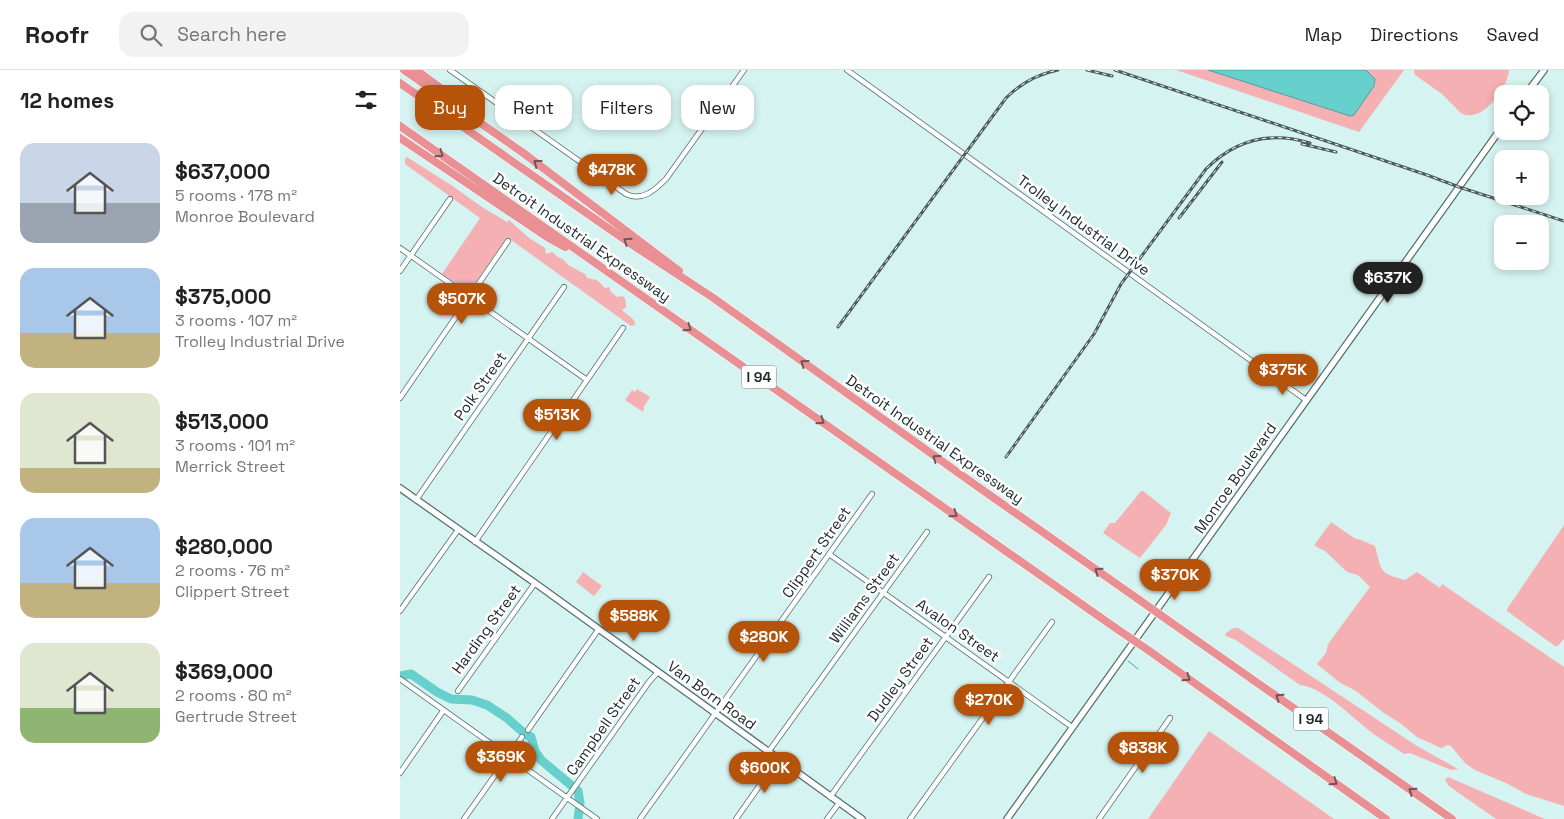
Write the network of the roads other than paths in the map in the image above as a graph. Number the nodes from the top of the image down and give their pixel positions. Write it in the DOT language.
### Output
graph roads {
  1 [pos="404,70"];
  2 [pos="416,70"];
  3 [pos="450,70"];
  4 [pos="744,70"];
  5 [pos="847,70"];
  6 [pos="1544,70"];
  7 [pos="400,82"];
  8 [pos="1533,85"];
  9 [pos="400,126"];
  10 [pos="400,138"];
  11 [pos="1494,138"];
  12 [pos="522,152"];
  13 [pos="450,200"];
  14 [pos="508,241"];
  15 [pos="400,248"];
  16 [pos="411,256"];
  17 [pos="602,268"];
  18 [pos="400,271"];
  19 [pos="564,287"];
  20 [pos="470,297"];
  21 [pos="712,297"];
  22 [pos="623,328"];
  23 [pos="528,338"];
  24 [pos="587,380"];
  25 [pos="400,398"];
  26 [pos="1306,400"];
  27 [pos="400,488"];
  28 [pos="872,494"];
  29 [pos="416,500"];
  30 [pos="458,530"];
  31 [pos="927,532"];
  32 [pos="475,542"];
  33 [pos="830,554"];
  34 [pos="990,576"];
  35 [pos="536,583"];
  36 [pos="884,593"];
  37 [pos="400,611"];
  38 [pos="1052,622"];
  39 [pos="598,630"];
  40 [pos="946,637"];
  41 [pos="658,672"];
  42 [pos="402,681"];
  43 [pos="1009,682"];
  44 [pos="458,691"];
  45 [pos="444,711"];
  46 [pos="716,713"];
  47 [pos="1170,718"];
  48 [pos="1072,727"];
  49 [pos="528,730"];
  50 [pos="522,737"];
  51 [pos="769,752"];
  52 [pos="508,756"];
  53 [pos="779,758"];
  54 [pos="400,773"];
  55 [pos="830,797"];
  56 [pos="568,798"];
  57 [pos="838,802"];
  58 [pos="464,819"];
  59 [pos="552,819"];
  60 [pos="597,819"];
  61 [pos="640,819"];
  62 [pos="736,819"];
  63 [pos="827,819"];
  64 [pos="862,819"];
  65 [pos="910,819"];
  66 [pos="1006,819"];
  67 [pos="1099,819"];
  68 [pos="1386,819"];
  69 [pos="1452,819"];
  1 -- 12 [label="highway"];
  2 -- 12 [label="highway"];
  3 -- 4 [label="street"];
  5 -- 26 [label="street, Trolley Industrial Drive"];
  6 -- 8 [label="street"];
  21 -- 7 [label="highway, Detroit Industrial Expressway / I 94, one-way"];
  9 -- 17 [label="highway, Detroit Industrial Expressway / I 94, one-way"];
  10 -- 17 [label="highway"];
  11 -- 26 [label="street, Monroe Boulevard"];
  21 -- 12 [label="highway, one-way"];
  13 -- 16 [label="street"];
  14 -- 20 [label="street"];
  15 -- 16 [label="street"];
  16 -- 18 [label="street"];
  16 -- 20 [label="street"];
  17 -- 68 [label="highway, Detroit Industrial Expressway / I 94, one-way, bridge"];
  19 -- 23 [label="street, Polk Street"];
  20 -- 23 [label="street"];
  20 -- 25 [label="street"];
  69 -- 21 [label="highway, Detroit Industrial Expressway / I 94, one-way, bridge"];
  22 -- 24 [label="street"];
  23 -- 24 [label="street"];
  23 -- 29 [label="street, Polk Street"];
  24 -- 32 [label="street"];
  26 -- 48 [label="street, Monroe Boulevard"];
  27 -- 29 [label="street, Van Born Road"];
  28 -- 33 [label="street, Clippert Street"];
  29 -- 30 [label="street, Van Born Road"];
  30 -- 32 [label="street, Van Born Road"];
  30 -- 37 [label="street"];
  31 -- 36 [label="street, Williams Street"];
  32 -- 35 [label="street, Van Born Road"];
  33 -- 36 [label="street, Avalon Street"];
  33 -- 46 [label="street, Clippert Street"];
  34 -- 40 [label="street, Dudley Street"];
  35 -- 39 [label="street, Van Born Road"];
  35 -- 44 [label="street, Harding Street"];
  36 -- 40 [label="street, Avalon Street"];
  36 -- 51 [label="street, Williams Street"];
  38 -- 43 [label="street"];
  39 -- 41 [label="street, Van Born Road"];
  39 -- 49 [label="street"];
  40 -- 43 [label="street, Avalon Street"];
  40 -- 55 [label="street, Dudley Street"];
  41 -- 46 [label="street, Van Born Road"];
  41 -- 56 [label="street, Campbell Street"];
  42 -- 45 [label="street"];
  43 -- 48 [label="street, Avalon Street"];
  43 -- 65 [label="street"];
  45 -- 52 [label="street"];
  45 -- 54 [label="street"];
  46 -- 51 [label="street, Van Born Road"];
  46 -- 61 [label="street, Clippert Street"];
  47 -- 67 [label="street"];
  48 -- 66 [label="street, Monroe Boulevard"];
  50 -- 52 [label="street"];
  51 -- 53 [label="street, Van Born Road"];
  52 -- 56 [label="street"];
  52 -- 58 [label="street"];
  53 -- 55 [label="street, Van Born Road"];
  53 -- 62 [label="street"];
  55 -- 57 [label="street, Van Born Road"];
  56 -- 59 [label="street, Campbell Street"];
  56 -- 60 [label="street"];
  57 -- 63 [label="street"];
  57 -- 64 [label="street, Van Born Road"];
}
